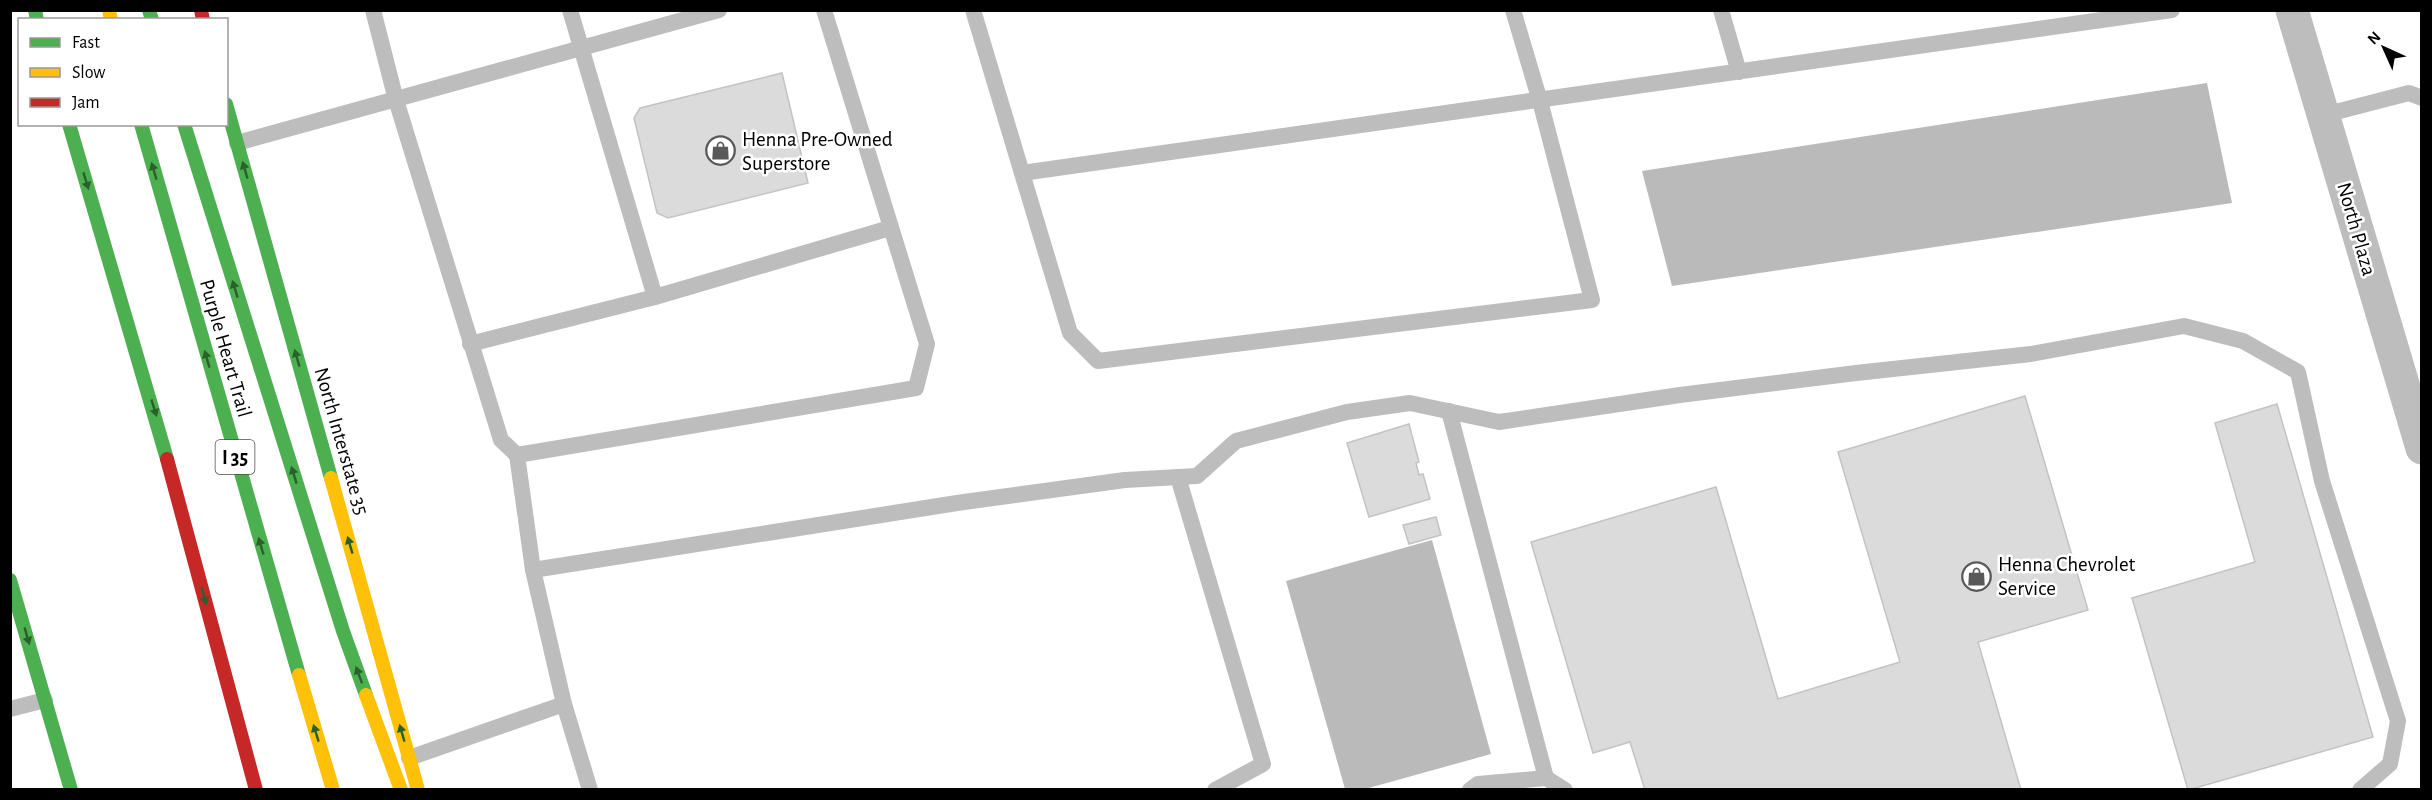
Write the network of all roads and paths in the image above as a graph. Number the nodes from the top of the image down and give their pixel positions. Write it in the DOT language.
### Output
graph roads {
  1 [pos="373,10"];
  2 [pos="570,10"];
  3 [pos="719,10"];
  4 [pos="824,10"];
  5 [pos="972,10"];
  6 [pos="1513,10"];
  7 [pos="1721,10"];
  8 [pos="2172,10"];
  9 [pos="2292,10"];
  10 [pos="2146,12"];
  11 [pos="582,50"];
  12 [pos="1739,72"];
  13 [pos="2421,98"];
  14 [pos="396,100"];
  15 [pos="1540,101"];
  16 [pos="228,111"];
  17 [pos="2324,115"];
  18 [pos="70,126"];
  19 [pos="142,126"];
  20 [pos="185,126"];
  21 [pos="237,143"];
  22 [pos="1022,172"];
  23 [pos="890,228"];
  24 [pos="654,297"];
  25 [pos="470,344"];
  26 [pos="1449,411"];
  27 [pos="2421,448"];
  28 [pos="517,455"];
  29 [pos="1178,477"];
  30 [pos="533,570"];
  31 [pos="10,580"];
  32 [pos="45,700"];
  33 [pos="564,704"];
  34 [pos="10,709"];
  35 [pos="409,758"];
  36 [pos="1546,778"];
  37 [pos="71,789"];
  38 [pos="256,789"];
  39 [pos="333,789"];
  40 [pos="400,789"];
  41 [pos="418,789"];
  42 [pos="590,789"];
  43 [pos="1215,789"];
  44 [pos="1470,789"];
  45 [pos="1565,789"];
  46 [pos="2360,789"];
  1 -- 14 [label="lane"];
  2 -- 11 [label="lane"];
  3 -- 11 [label="lane"];
  4 -- 23 [label="lane"];
  5 -- 22 [label="lane"];
  6 -- 15 [label="lane"];
  7 -- 12 [label="lane"];
  8 -- 10 [label="lane"];
  9 -- 17 [label="street, North Plaza"];
  10 -- 12 [label="lane"];
  11 -- 14 [label="lane"];
  11 -- 24 [label="lane"];
  12 -- 15 [label="lane"];
  13 -- 17 [label="lane"];
  14 -- 21 [label="lane"];
  14 -- 25 [label="lane"];
  15 -- 22 [label="lane"];
  15 -- 22 [label="lane"];
  16 -- 21 [label="main road, North Interstate 35"];
  17 -- 27 [label="street, North Plaza"];
  18 -- 38 [label="main road, one-way"];
  39 -- 19 [label="main road, Purple Heart Trail / I 35, one-way"];
  40 -- 20 [label="main road, one-way"];
  35 -- 21 [label="main road, North Interstate 35, one-way"];
  23 -- 24 [label="lane"];
  23 -- 28 [label="lane"];
  24 -- 25 [label="lane"];
  25 -- 28 [label="lane"];
  26 -- 29 [label="lane"];
  26 -- 36 [label="lane"];
  26 -- 46 [label="lane"];
  28 -- 30 [label="lane"];
  29 -- 30 [label="lane"];
  29 -- 43 [label="lane"];
  30 -- 33 [label="lane"];
  31 -- 32 [label="main road, one-way"];
  32 -- 34 [label="lane"];
  32 -- 37 [label="main road"];
  33 -- 35 [label="lane"];
  33 -- 42 [label="lane"];
  35 -- 41 [label="main road, North Interstate 35"];
  36 -- 44 [label="lane"];
  36 -- 45 [label="lane"];
}
